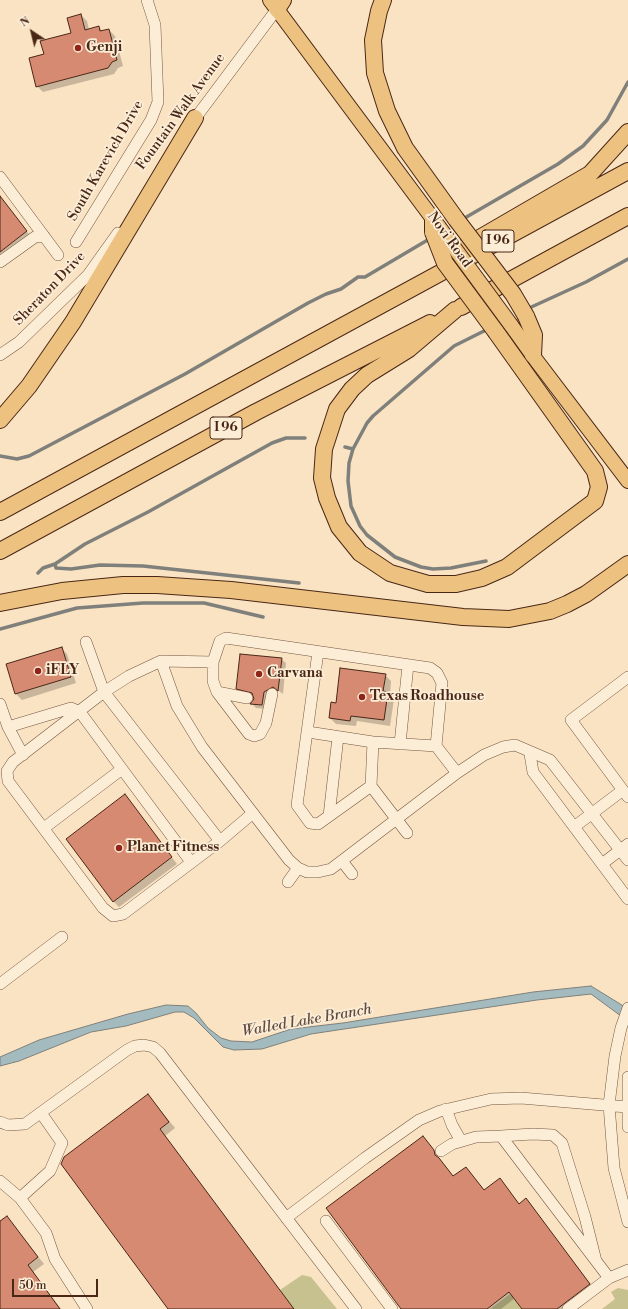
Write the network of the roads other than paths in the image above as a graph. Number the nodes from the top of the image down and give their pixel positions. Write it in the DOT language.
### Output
graph roads {
  1 [pos="147,0"];
  2 [pos="383,0"];
  3 [pos="277,3"];
  4 [pos="196,118"];
  5 [pos="628,132"];
  6 [pos="628,171"];
  7 [pos="0,177"];
  8 [pos="628,216"];
  9 [pos="435,226"];
  10 [pos="44,236"];
  11 [pos="116,236"];
  12 [pos="76,242"];
  13 [pos="58,255"];
  14 [pos="0,262"];
  15 [pos="455,310"];
  16 [pos="368,311"];
  17 [pos="533,355"];
  18 [pos="0,356"];
  19 [pos="0,420"];
  20 [pos="628,481"];
  21 [pos="0,512"];
  22 [pos="0,551"];
  23 [pos="628,564"];
  24 [pos="0,603"];
  25 [pos="86,642"];
  26 [pos="318,652"];
  27 [pos="161,661"];
  28 [pos="213,662"];
  29 [pos="408,664"];
  30 [pos="628,677"];
  31 [pos="104,692"];
  32 [pos="217,692"];
  33 [pos="272,694"];
  34 [pos="247,698"];
  35 [pos="0,704"];
  36 [pos="80,712"];
  37 [pos="8,727"];
  38 [pos="308,732"];
  39 [pos="338,737"];
  40 [pos="374,742"];
  41 [pos="400,744"];
  42 [pos="436,746"];
  43 [pos="530,754"];
  44 [pos="23,755"];
  45 [pos="3,769"];
  46 [pos="122,769"];
  47 [pos="457,773"];
  48 [pos="371,786"];
  49 [pos="626,793"];
  50 [pos="253,813"];
  51 [pos="592,814"];
  52 [pos="329,816"];
  53 [pos="396,819"];
  54 [pos="574,827"];
  55 [pos="44,828"];
  56 [pos="407,833"];
  57 [pos="220,841"];
  58 [pos="624,847"];
  59 [pos="628,860"];
  60 [pos="342,861"];
  61 [pos="191,862"];
  62 [pos="602,864"];
  63 [pos="298,868"];
  64 [pos="352,874"];
  65 [pos="288,882"];
  66 [pos="628,899"];
  67 [pos="62,937"];
  68 [pos="0,984"];
  69 [pos="628,1008"];
  70 [pos="628,1077"];
  71 [pos="609,1105"];
  72 [pos="627,1107"];
  73 [pos="446,1109"];
  74 [pos="41,1113"];
  75 [pos="0,1122"];
  76 [pos="628,1127"];
  77 [pos="501,1136"];
  78 [pos="461,1141"];
  79 [pos="441,1151"];
  80 [pos="0,1181"];
  81 [pos="20,1198"];
  82 [pos="286,1218"];
  83 [pos="326,1221"];
  84 [pos="628,1222"];
  85 [pos="596,1261"];
  86 [pos="628,1270"];
  87 [pos="609,1278"];
  88 [pos="87,1309"];
  89 [pos="356,1309"];
  90 [pos="392,1309"];
  91 [pos="568,1309"];
  1 -- 12 [label="street, South Karevich Drive"];
  2 -- 17 [label="highway, bridge"];
  3 -- 4 [label="street, Fountain Walk Avenue"];
  3 -- 9 [label="main road, Novi Road"];
  4 -- 11 [label="street, Fountain Walk Avenue"];
  4 -- 19 [label="highway"];
  5 -- 16 [label="highway"];
  6 -- 16 [label="highway, I 96"];
  7 -- 10 [label="street"];
  8 -- 15 [label="highway, I 96"];
  9 -- 15 [label="highway, bridge"];
  9 -- 17 [label="main road, Novi Road, bridge"];
  10 -- 13 [label="street"];
  10 -- 14 [label="street"];
  11 -- 18 [label="street, Sheraton Drive"];
  15 -- 22 [label="highway, I 96"];
  16 -- 21 [label="highway, I 96"];
  17 -- 20 [label="main road, Novi Road"];
  23 -- 24 [label="highway"];
  25 -- 31 [label="street"];
  26 -- 28 [label="street"];
  26 -- 29 [label="street"];
  26 -- 38 [label="street"];
  27 -- 28 [label="street"];
  27 -- 31 [label="street"];
  27 -- 50 [label="street"];
  28 -- 32 [label="street"];
  29 -- 41 [label="street"];
  29 -- 42 [label="street"];
  30 -- 49 [label="street"];
  31 -- 36 [label="street"];
  31 -- 57 [label="street"];
  32 -- 33 [label="street"];
  32 -- 34 [label="street"];
  35 -- 37 [label="street"];
  36 -- 37 [label="street"];
  36 -- 44 [label="street"];
  36 -- 46 [label="street"];
  37 -- 44 [label="street"];
  38 -- 39 [label="street"];
  38 -- 52 [label="street"];
  39 -- 40 [label="street"];
  39 -- 52 [label="street"];
  40 -- 41 [label="street"];
  40 -- 48 [label="street"];
  41 -- 42 [label="street"];
  42 -- 47 [label="street"];
  43 -- 47 [label="street"];
  43 -- 51 [label="street"];
  43 -- 54 [label="street"];
  44 -- 45 [label="street"];
  45 -- 55 [label="street"];
  46 -- 55 [label="street"];
  46 -- 61 [label="street"];
  47 -- 53 [label="street"];
  48 -- 52 [label="street"];
  48 -- 53 [label="street"];
  49 -- 51 [label="street"];
  50 -- 57 [label="street"];
  50 -- 63 [label="street"];
  51 -- 54 [label="street"];
  51 -- 58 [label="street"];
  53 -- 56 [label="street"];
  53 -- 60 [label="street"];
  54 -- 62 [label="street"];
  55 -- 61 [label="street"];
  57 -- 61 [label="street"];
  58 -- 59 [label="street"];
  58 -- 62 [label="street"];
  60 -- 63 [label="street"];
  60 -- 64 [label="street"];
  62 -- 66 [label="street"];
  63 -- 65 [label="street"];
  67 -- 68 [label="street"];
  69 -- 71 [label="street"];
  70 -- 72 [label="street"];
  71 -- 72 [label="street"];
  71 -- 73 [label="street"];
  71 -- 84 [label="street"];
  72 -- 76 [label="street"];
  73 -- 78 [label="street"];
  73 -- 82 [label="street"];
  74 -- 75 [label="street"];
  74 -- 81 [label="street"];
  74 -- 82 [label="street"];
  77 -- 78 [label="street"];
  77 -- 85 [label="street"];
  77 -- 85 [label="street"];
  78 -- 79 [label="street"];
  80 -- 81 [label="street"];
  81 -- 88 [label="street"];
  82 -- 89 [label="street"];
  83 -- 90 [label="street"];
  85 -- 87 [label="street"];
  86 -- 87 [label="street"];
  87 -- 91 [label="street"];
}
